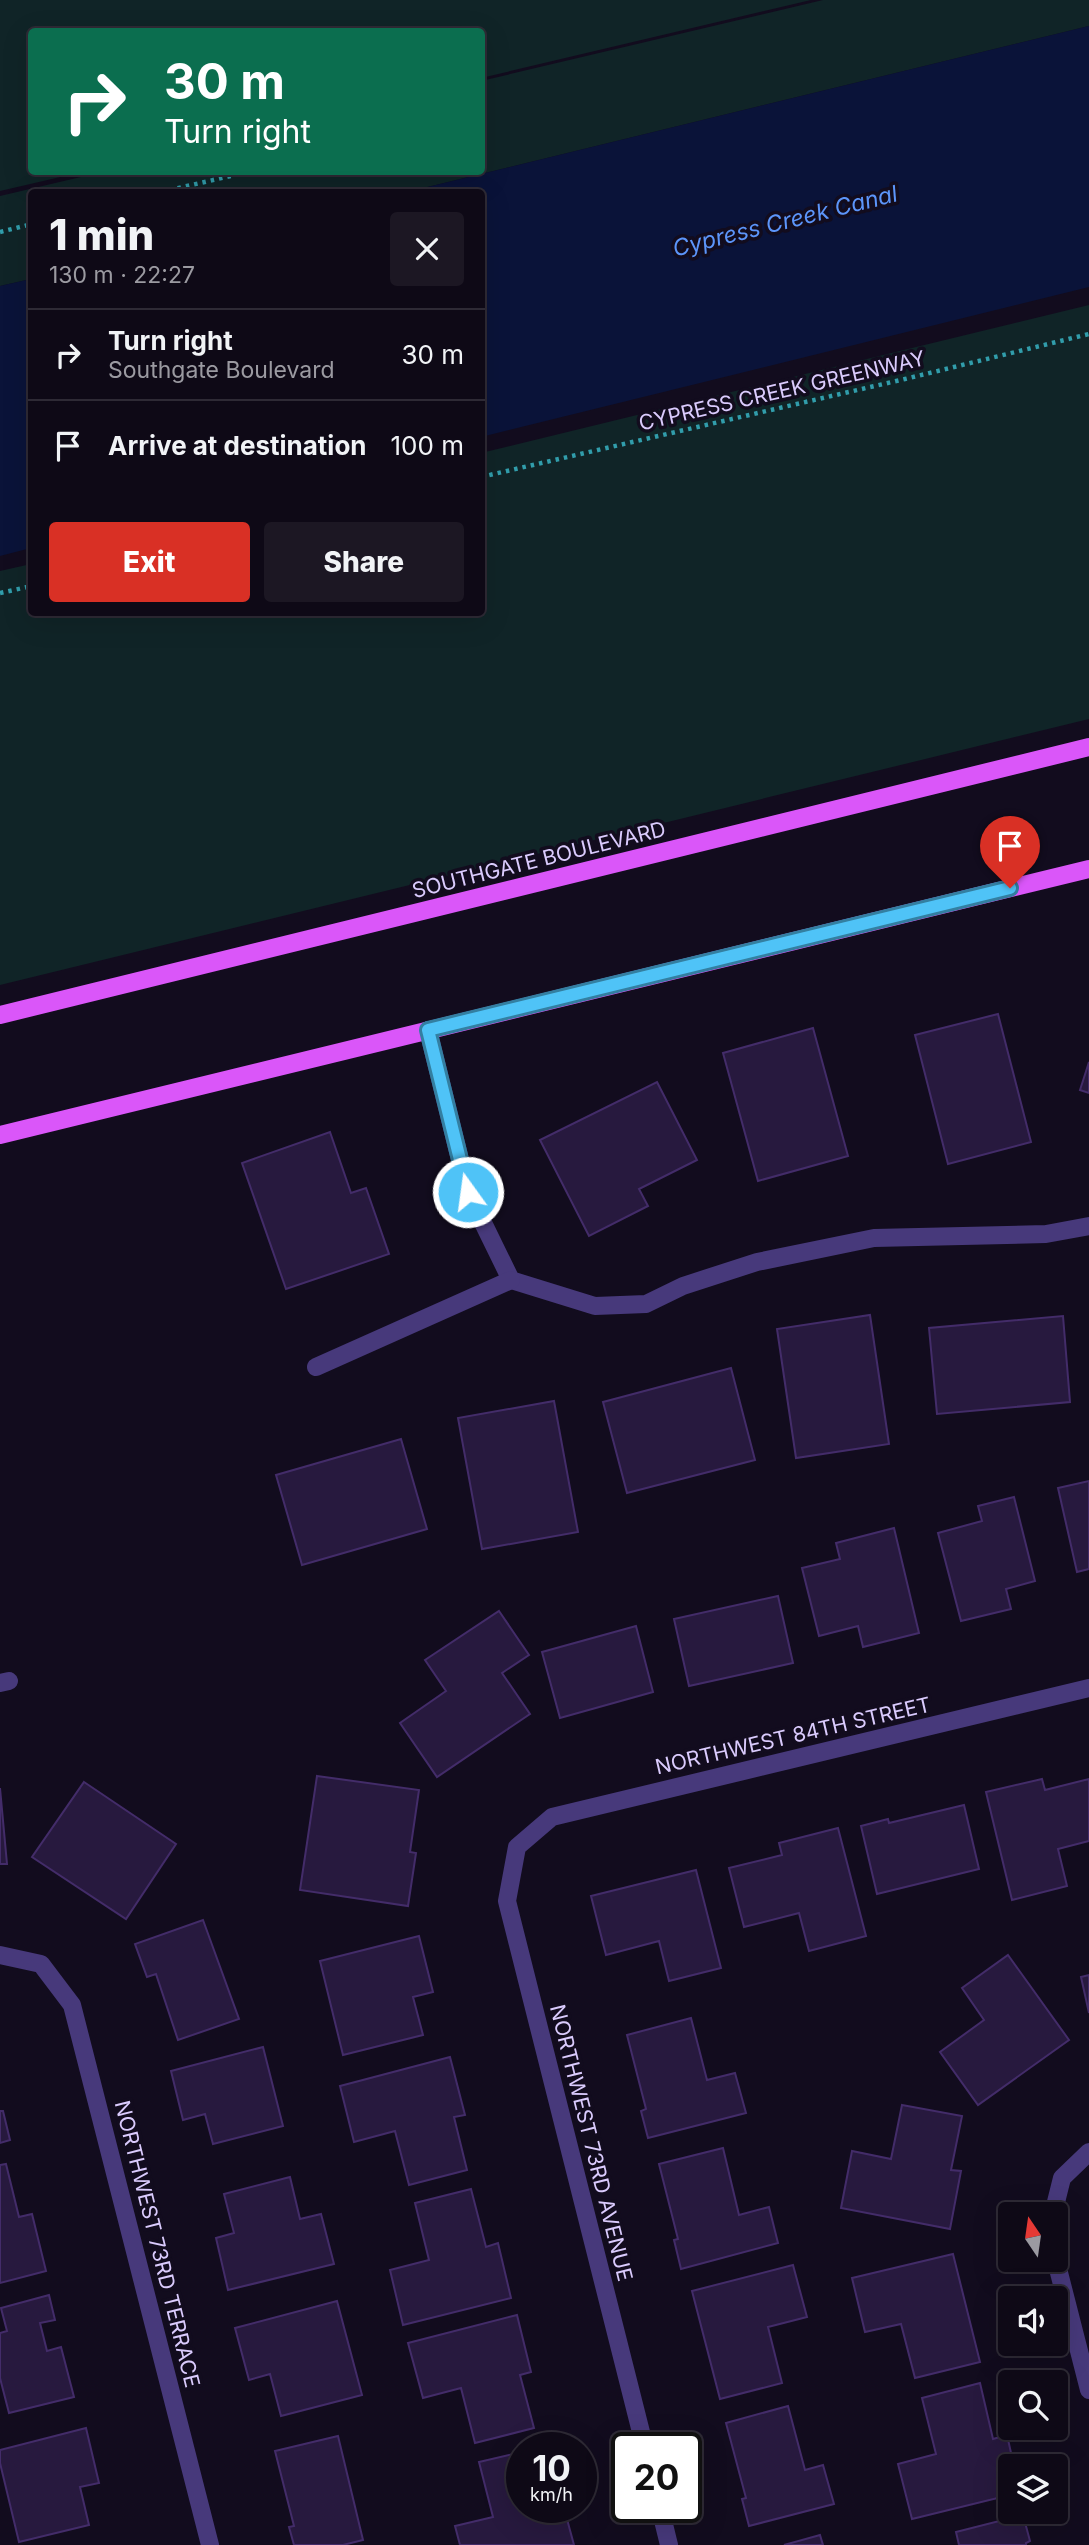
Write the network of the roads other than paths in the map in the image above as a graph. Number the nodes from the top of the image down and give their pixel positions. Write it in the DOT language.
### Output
graph roads {
  1 [pos="1089,747"];
  2 [pos="1089,869"];
  3 [pos="0,1015"];
  4 [pos="428,1030"];
  5 [pos="0,1135"];
  6 [pos="1089,1226"];
  7 [pos="511,1280"];
  8 [pos="316,1367"];
  9 [pos="1089,1688"];
  10 [pos="517,1847"];
  11 [pos="0,1955"];
  12 [pos="1089,2152"];
  13 [pos="1056,2202"];
  14 [pos="1059,2272"];
  15 [pos="1089,2390"];
  16 [pos="641,2432"];
  17 [pos="664,2523"];
  18 [pos="210,2545"];
  19 [pos="669,2545"];
  1 -- 3 [label="main road, SOUTHGATE BOULEVARD"];
  2 -- 4 [label="main road"];
  4 -- 5 [label="main road"];
  4 -- 7 [label="street"];
  6 -- 7 [label="street"];
  7 -- 8 [label="street"];
  9 -- 10 [label="street, NORTHWEST 84TH STREET"];
  10 -- 16 [label="street, NORTHWEST 73RD AVENUE"];
  11 -- 18 [label="street, NORTHWEST 73RD TERRACE"];
  12 -- 13 [label="street"];
  14 -- 15 [label="street"];
  17 -- 19 [label="street"];
}
